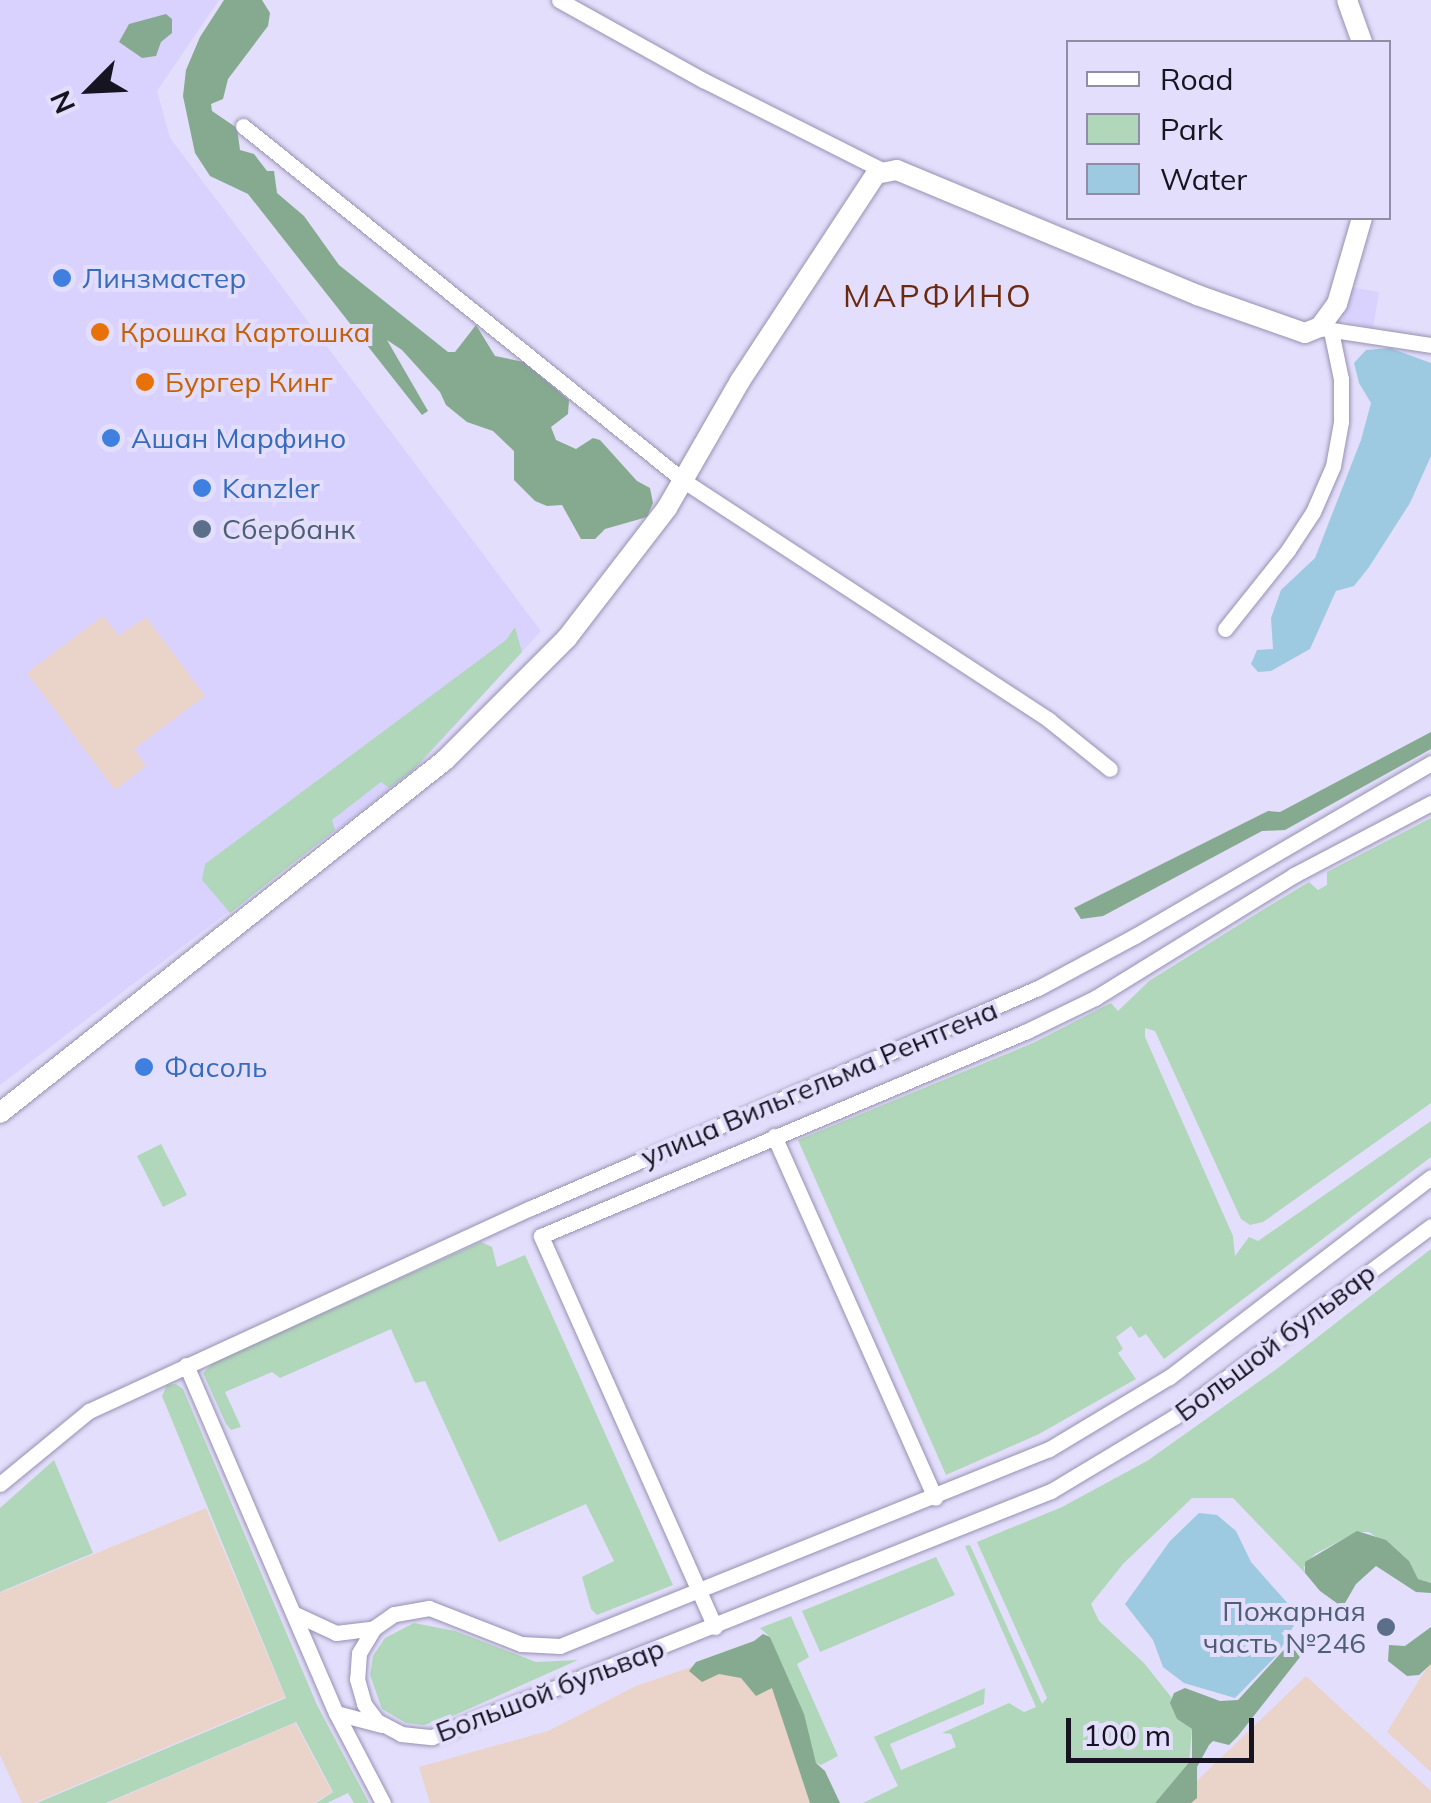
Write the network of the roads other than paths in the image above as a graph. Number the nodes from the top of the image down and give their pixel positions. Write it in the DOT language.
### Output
graph roads {
  1 [pos="559,0"];
  2 [pos="1347,0"];
  3 [pos="1361,40"];
  4 [pos="243,126"];
  5 [pos="882,170"];
  6 [pos="1361,220"];
  7 [pos="1326,329"];
  8 [pos="1431,345"];
  9 [pos="684,482"];
  10 [pos="1225,629"];
  11 [pos="1431,763"];
  12 [pos="1110,769"];
  13 [pos="1431,803"];
  14 [pos="0,1112"];
  15 [pos="774,1136"];
  16 [pos="1431,1177"];
  17 [pos="1431,1226"];
  18 [pos="186,1365"];
  19 [pos="0,1484"];
  20 [pos="934,1498"];
  21 [pos="700,1592"];
  22 [pos="292,1612"];
  23 [pos="716,1627"];
  24 [pos="374,1628"];
  25 [pos="336,1714"];
  26 [pos="386,1727"];
  27 [pos="383,1803"];
  1 -- 5 [label="street"];
  2 -- 3 [label="street"];
  4 -- 9 [label="street"];
  5 -- 7 [label="street"];
  5 -- 9 [label="street"];
  6 -- 7 [label="street"];
  7 -- 8 [label="street"];
  7 -- 10 [label="street"];
  9 -- 12 [label="street"];
  9 -- 14 [label="street"];
  11 -- 18 [label="street, улица Вильгельма Рентгена"];
  13 -- 15 [label="street, улица Вильгельма Рентгена"];
  15 -- 20 [label="street"];
  15 -- 21 [label="street, улица Вильгельма Рентгена"];
  16 -- 20 [label="street, Большой бульвар"];
  17 -- 23 [label="street, Большой бульвар"];
  18 -- 19 [label="street, улица Вильгельма Рентгена"];
  18 -- 22 [label="street"];
  20 -- 21 [label="street, Большой бульвар"];
  21 -- 23 [label="street"];
  21 -- 24 [label="street, Большой бульвар"];
  22 -- 24 [label="street"];
  22 -- 25 [label="street"];
  23 -- 26 [label="street, Большой бульвар"];
  24 -- 26 [label="street"];
  25 -- 26 [label="street, Большой бульвар"];
  25 -- 27 [label="street"];
}
